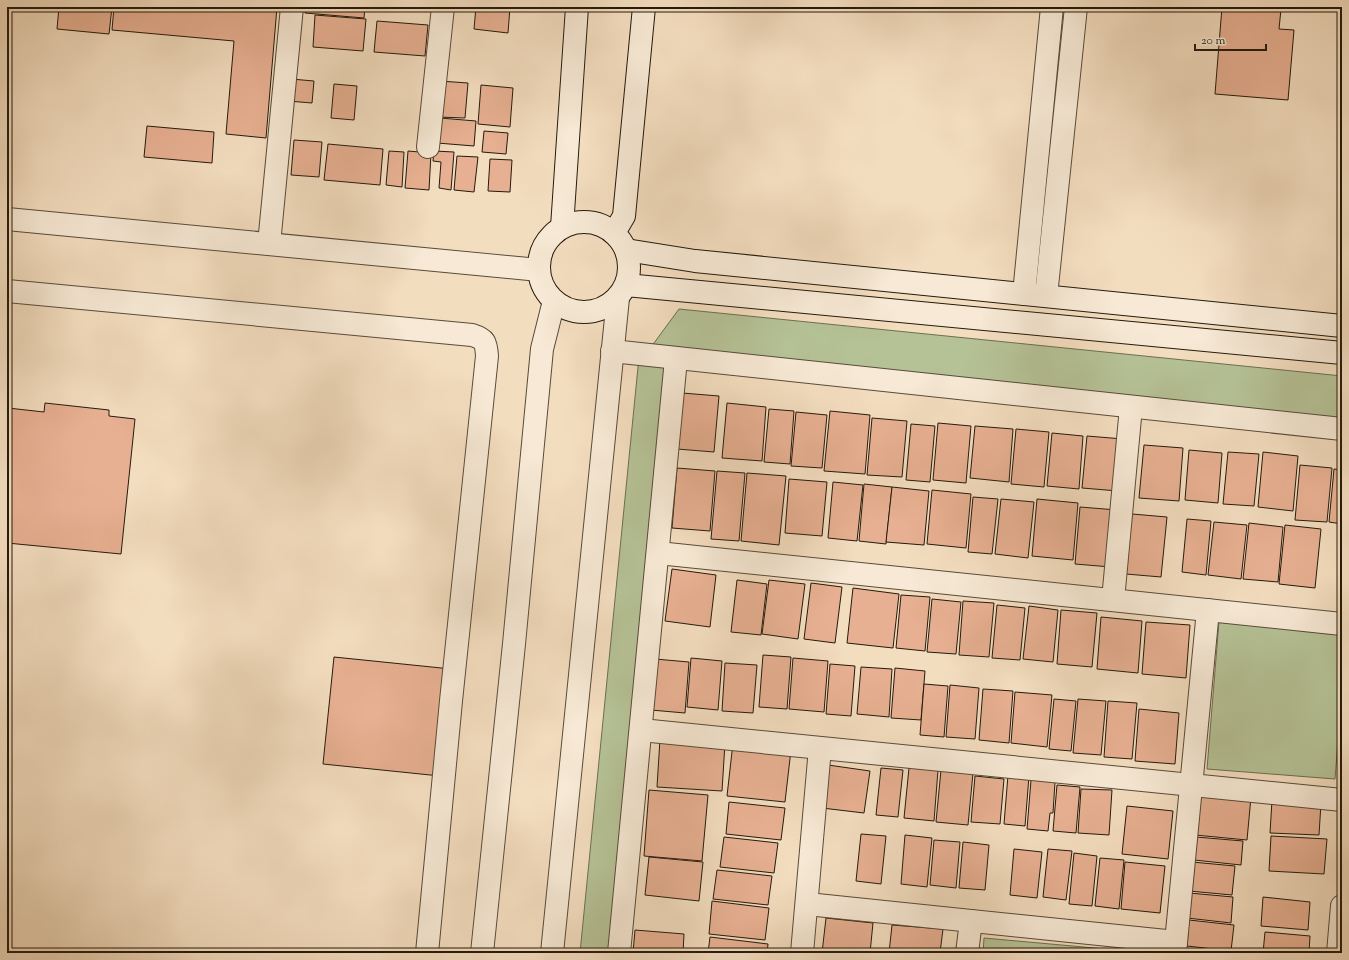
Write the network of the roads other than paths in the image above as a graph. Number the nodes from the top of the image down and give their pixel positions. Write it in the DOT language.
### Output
graph roads {
  1 [pos="292,7"];
  2 [pos="443,7"];
  3 [pos="577,7"];
  4 [pos="644,7"];
  5 [pos="1052,7"];
  6 [pos="1076,7"];
  7 [pos="428,147"];
  8 [pos="7,219"];
  9 [pos="562,227"];
  10 [pos="620,242"];
  11 [pos="269,244"];
  12 [pos="538,270"];
  13 [pos="7,291"];
  14 [pos="622,291"];
  15 [pos="1024,294"];
  16 [pos="1046,296"];
  17 [pos="554,301"];
  18 [pos="1342,326"];
  19 [pos="612,351"];
  20 [pos="1342,353"];
  21 [pos="676,358"];
  22 [pos="1131,407"];
  23 [pos="1342,429"];
  24 [pos="658,553"];
  25 [pos="1113,600"];
  26 [pos="1208,610"];
  27 [pos="1342,624"];
  28 [pos="640,730"];
  29 [pos="820,748"];
  30 [pos="1192,785"];
  31 [pos="1342,800"];
  32 [pos="806,904"];
  33 [pos="1342,906"];
  34 [pos="971,921"];
  35 [pos="1176,948"];
  36 [pos="427,953"];
  37 [pos="482,953"];
  38 [pos="552,953"];
  39 [pos="619,953"];
  40 [pos="802,953"];
  41 [pos="967,953"];
  42 [pos="1338,953"];
  1 -- 11 [label="street"];
  2 -- 7 [label="street"];
  3 -- 9 [label="street"];
  4 -- 10 [label="street"];
  5 -- 15 [label="street"];
  6 -- 16 [label="street"];
  8 -- 11 [label="street"];
  9 -- 10 [label="street"];
  9 -- 12 [label="street"];
  10 -- 14 [label="street"];
  10 -- 15 [label="street"];
  11 -- 12 [label="street"];
  12 -- 17 [label="street"];
  13 -- 36 [label="street"];
  14 -- 17 [label="street"];
  14 -- 19 [label="street"];
  14 -- 20 [label="street"];
  15 -- 16 [label="street"];
  16 -- 18 [label="street"];
  17 -- 37 [label="street"];
  19 -- 21 [label="street"];
  19 -- 38 [label="street"];
  21 -- 22 [label="street"];
  21 -- 24 [label="street"];
  22 -- 23 [label="street"];
  22 -- 25 [label="street"];
  24 -- 25 [label="street"];
  24 -- 28 [label="street"];
  25 -- 26 [label="street"];
  26 -- 27 [label="street"];
  26 -- 30 [label="street"];
  28 -- 29 [label="street"];
  28 -- 39 [label="street"];
  29 -- 30 [label="street"];
  29 -- 32 [label="street"];
  30 -- 31 [label="street"];
  30 -- 35 [label="street"];
  32 -- 34 [label="street"];
  32 -- 40 [label="street"];
  33 -- 42 [label="street"];
  34 -- 35 [label="street"];
  34 -- 41 [label="street"];
}
